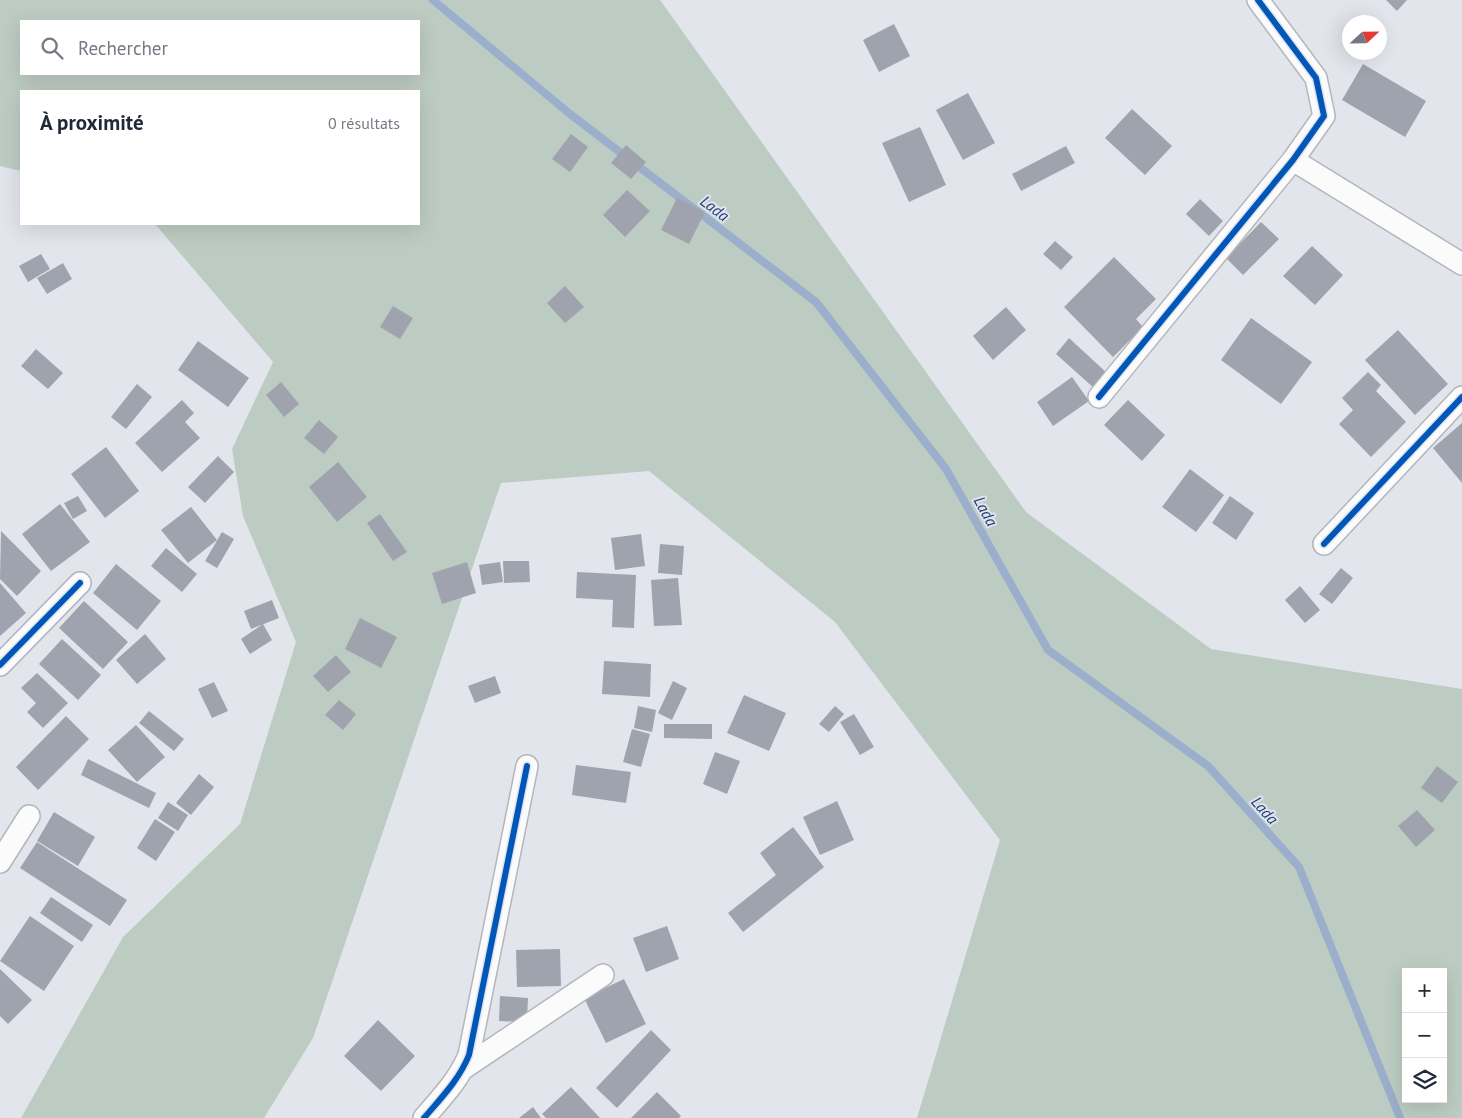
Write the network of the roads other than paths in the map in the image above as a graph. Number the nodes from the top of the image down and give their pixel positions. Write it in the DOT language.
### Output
graph roads {
  1 [pos="1258,0"];
  2 [pos="1293,160"];
  3 [pos="1462,264"];
  4 [pos="1099,397"];
  5 [pos="1462,397"];
  6 [pos="1324,544"];
  7 [pos="80,582"];
  8 [pos="0,665"];
  9 [pos="527,766"];
  10 [pos="28,816"];
  11 [pos="0,862"];
  12 [pos="603,975"];
  13 [pos="464,1068"];
  14 [pos="424,1118"];
  1 -- 2 [label="street"];
  2 -- 3 [label="street"];
  2 -- 4 [label="street"];
  5 -- 6 [label="street"];
  7 -- 8 [label="street"];
  9 -- 13 [label="street"];
  10 -- 11 [label="street"];
  12 -- 13 [label="street"];
  13 -- 14 [label="street"];
}
